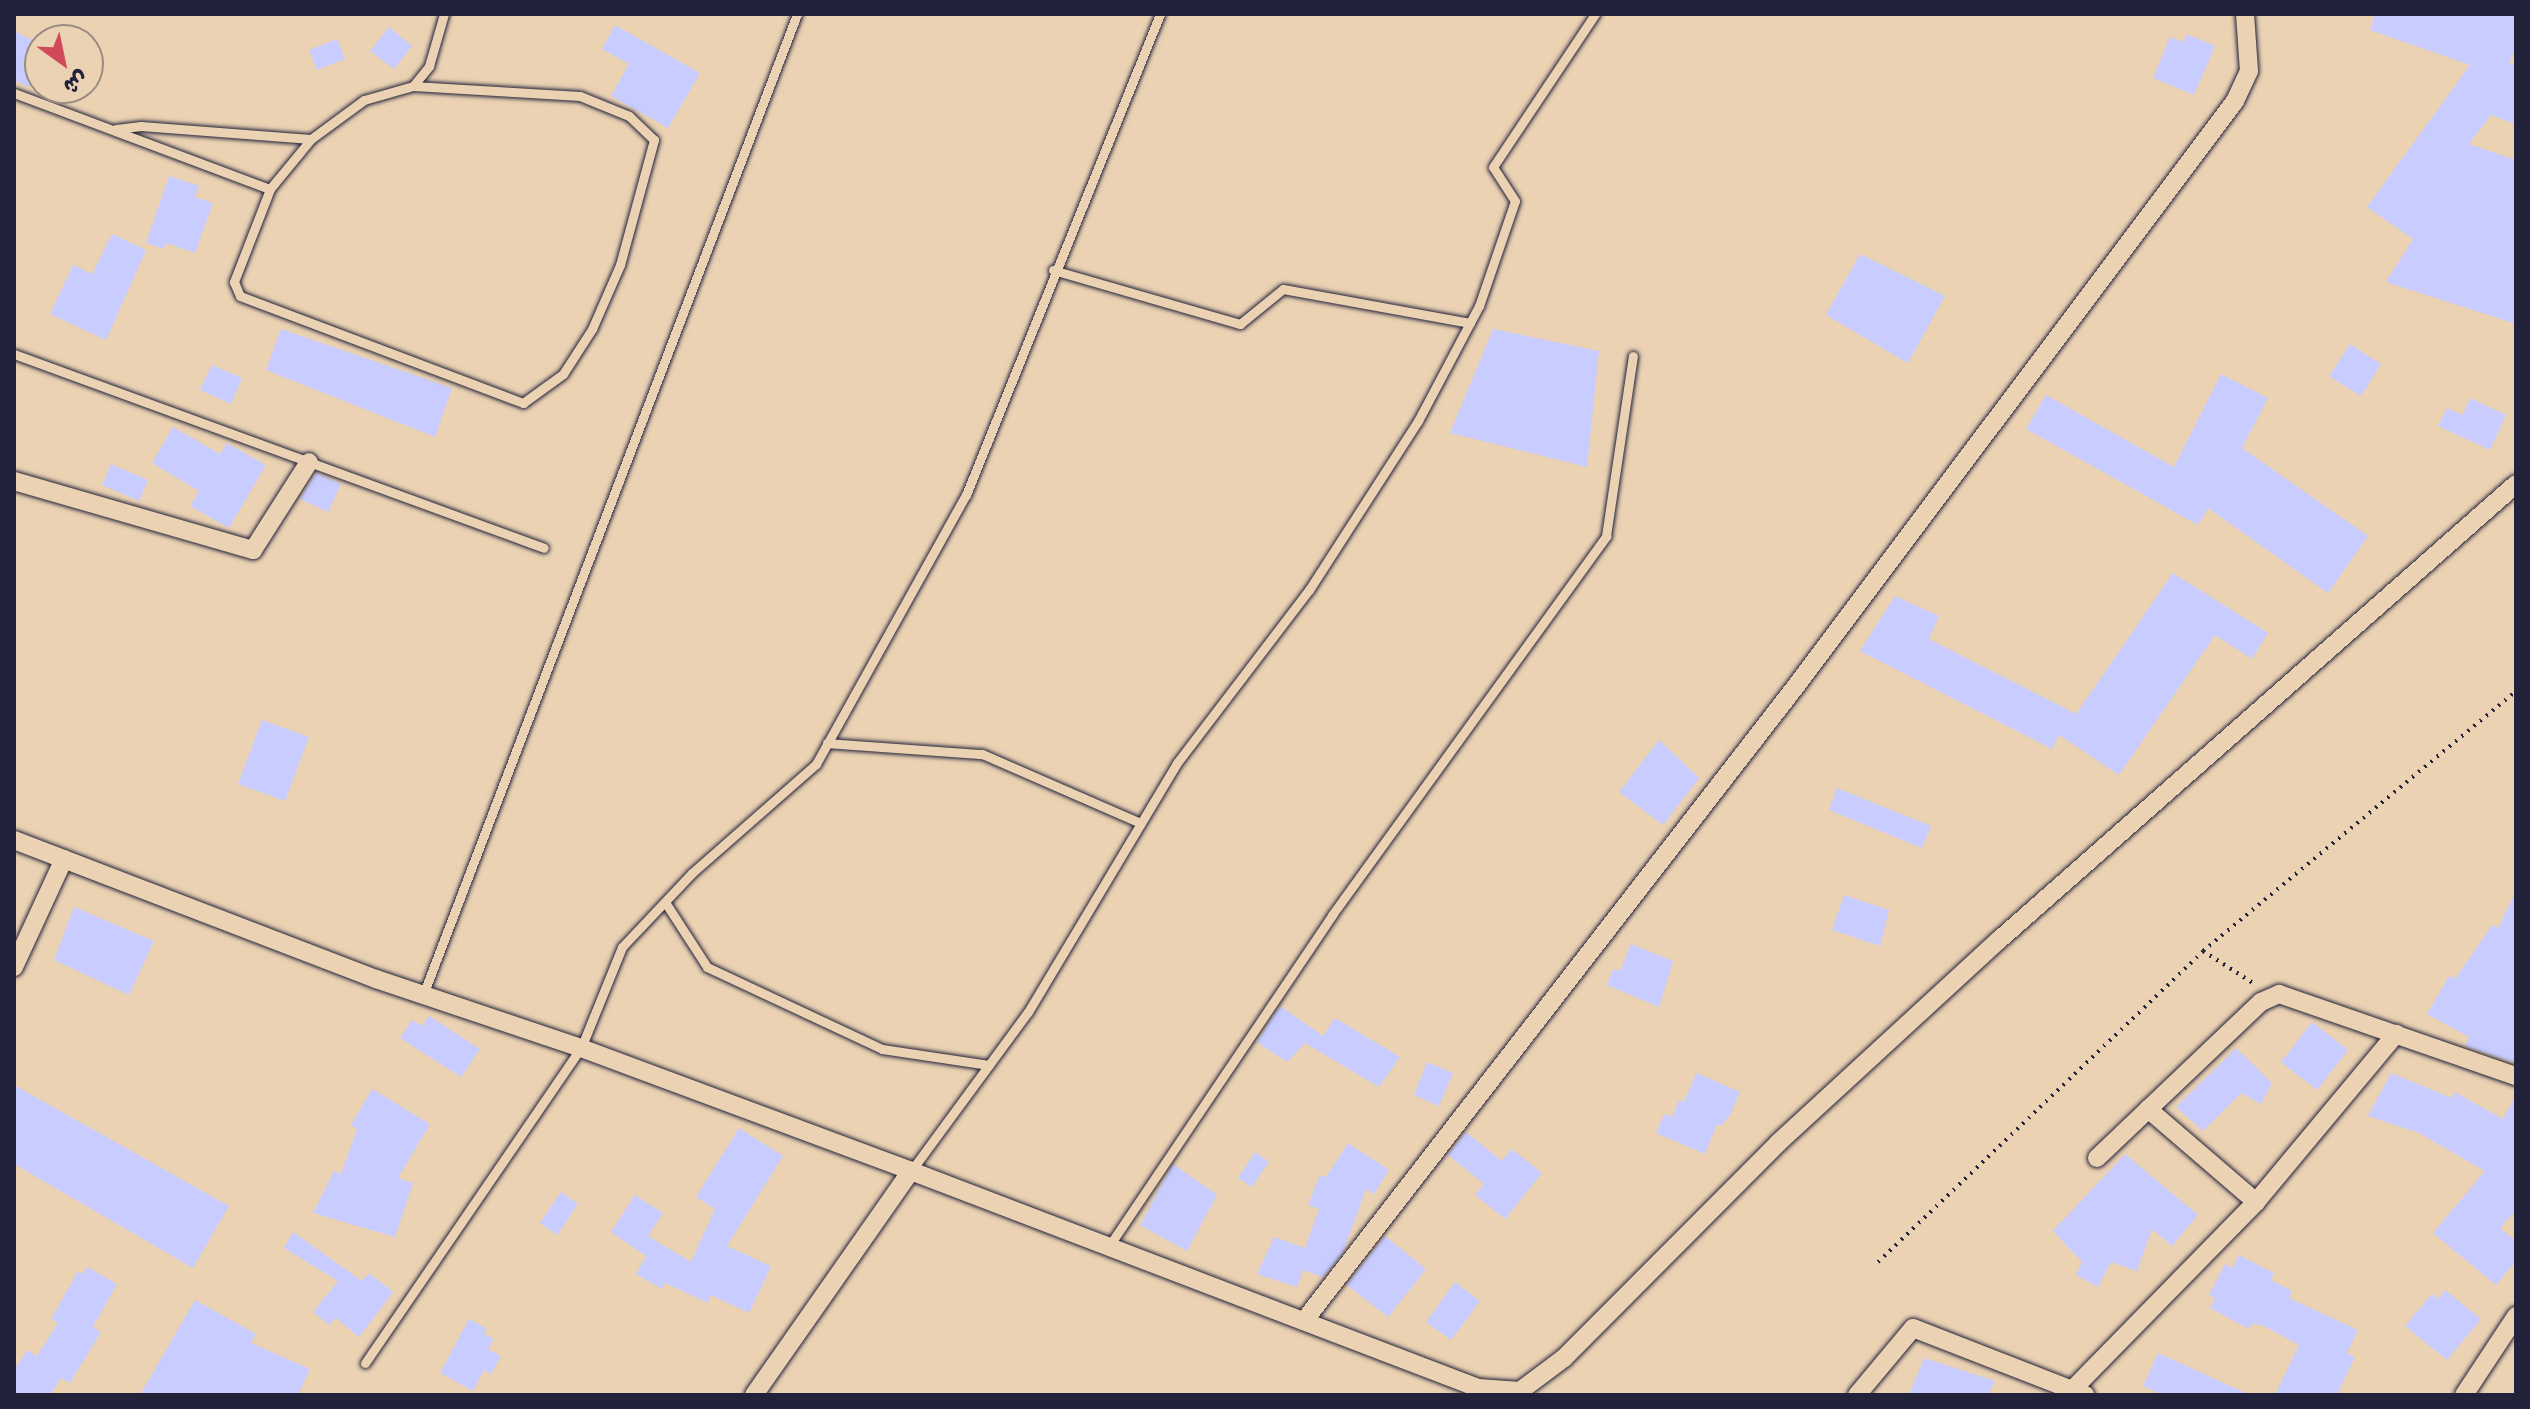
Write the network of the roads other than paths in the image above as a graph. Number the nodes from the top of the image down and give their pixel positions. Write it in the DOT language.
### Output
graph roads {
  1 [pos="444,14"];
  2 [pos="797,14"];
  3 [pos="1160,14"];
  4 [pos="1595,14"];
  5 [pos="2245,14"];
  6 [pos="413,86"];
  7 [pos="14,93"];
  8 [pos="114,129"];
  9 [pos="311,139"];
  10 [pos="270,189"];
  11 [pos="1053,270"];
  12 [pos="1470,323"];
  13 [pos="14,354"];
  14 [pos="1633,356"];
  15 [pos="309,462"];
  16 [pos="14,481"];
  17 [pos="2516,484"];
  18 [pos="544,548"];
  19 [pos="827,743"];
  20 [pos="1141,823"];
  21 [pos="14,840"];
  22 [pos="64,859"];
  23 [pos="665,902"];
  24 [pos="14,967"];
  25 [pos="423,995"];
  26 [pos="2396,1034"];
  27 [pos="581,1048"];
  28 [pos="989,1065"];
  29 [pos="2516,1076"];
  30 [pos="2148,1109"];
  31 [pos="2097,1158"];
  32 [pos="911,1171"];
  33 [pos="2256,1202"];
  34 [pos="1107,1249"];
  35 [pos="2516,1316"];
  36 [pos="1304,1321"];
  37 [pos="365,1363"];
  38 [pos="2079,1392"];
  39 [pos="754,1395"];
  40 [pos="1857,1395"];
  41 [pos="2464,1395"];
  1 -- 6 [label="lane"];
  2 -- 25 [label="lane"];
  3 -- 11 [label="lane"];
  4 -- 12 [label="lane"];
  5 -- 36 [label="street"];
  6 -- 9 [label="lane"];
  6 -- 10 [label="lane"];
  7 -- 8 [label="lane"];
  8 -- 9 [label="lane"];
  8 -- 10 [label="lane"];
  9 -- 10 [label="lane"];
  11 -- 12 [label="lane"];
  11 -- 19 [label="lane"];
  12 -- 20 [label="lane"];
  13 -- 15 [label="lane"];
  14 -- 34 [label="lane"];
  15 -- 16 [label="street"];
  15 -- 18 [label="lane"];
  17 -- 36 [label="street"];
  19 -- 20 [label="lane"];
  19 -- 23 [label="lane"];
  20 -- 28 [label="lane"];
  21 -- 22 [label="street"];
  22 -- 24 [label="street"];
  22 -- 25 [label="street"];
  23 -- 27 [label="lane"];
  23 -- 28 [label="lane"];
  25 -- 27 [label="street"];
  26 -- 29 [label="street"];
  26 -- 30 [label="street"];
  26 -- 33 [label="street"];
  27 -- 32 [label="street"];
  27 -- 37 [label="lane"];
  28 -- 32 [label="lane"];
  30 -- 31 [label="street"];
  30 -- 33 [label="street"];
  32 -- 34 [label="street"];
  32 -- 39 [label="street"];
  33 -- 38 [label="street"];
  34 -- 36 [label="street"];
  35 -- 41 [label="street"];
  38 -- 40 [label="street"];
}
